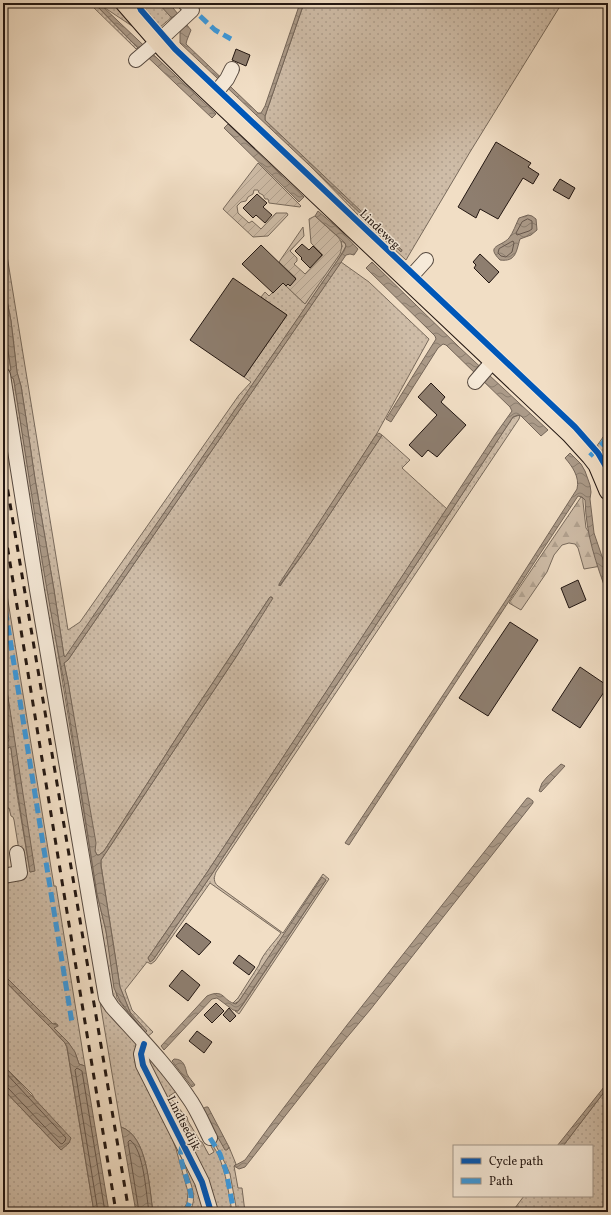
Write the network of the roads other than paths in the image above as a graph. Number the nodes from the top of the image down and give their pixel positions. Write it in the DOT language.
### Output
graph roads {
  1 [pos="124,3"];
  2 [pos="190,11"];
  3 [pos="146,51"];
  4 [pos="230,74"];
  5 [pos="215,93"];
  6 [pos="426,260"];
  7 [pos="407,281"];
  8 [pos="4,380"];
  9 [pos="608,491"];
  10 [pos="17,853"];
  11 [pos="3,876"];
  12 [pos="144,1044"];
  13 [pos="210,1138"];
  14 [pos="211,1212"];
  1 -- 3 [label="main road, Lindeweg"];
  2 -- 3 [label="street"];
  3 -- 5 [label="main road, Lindeweg"];
  4 -- 5 [label="street"];
  5 -- 7 [label="main road, Lindeweg"];
  6 -- 7 [label="street"];
  7 -- 9 [label="main road, Lindeweg"];
  8 -- 12 [label="street"];
  10 -- 11 [label="street"];
  12 -- 13 [label="street"];
  12 -- 14 [label="street, Lindtsedijk"];
}
